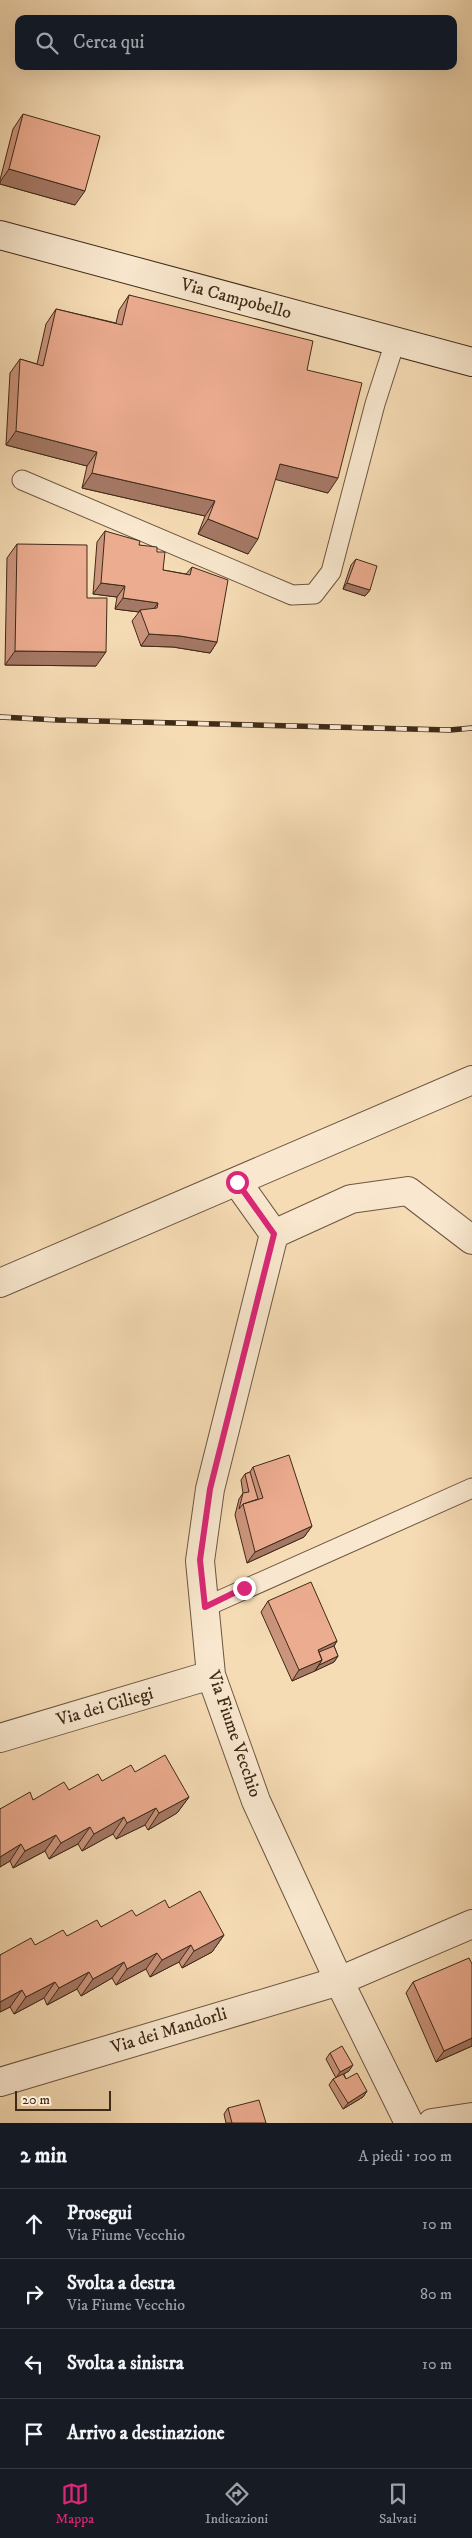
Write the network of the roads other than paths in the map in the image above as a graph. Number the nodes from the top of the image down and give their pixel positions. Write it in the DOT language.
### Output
graph roads {
  1 [pos="0,235"];
  2 [pos="395,342"];
  3 [pos="472,362"];
  4 [pos="22,480"];
  5 [pos="472,1080"];
  6 [pos="237,1182"];
  7 [pos="274,1234"];
  8 [pos="472,1240"];
  9 [pos="0,1283"];
  10 [pos="472,1488"];
  11 [pos="205,1607"];
  12 [pos="211,1676"];
  13 [pos="0,1738"];
  14 [pos="472,1924"];
  15 [pos="339,1981"];
  16 [pos="0,2082"];
  17 [pos="472,2117"];
  18 [pos="409,2123"];
  19 [pos="432,2123"];
  1 -- 2 [label="street, Via Campobello"];
  2 -- 3 [label="street, Via Campobello"];
  2 -- 4 [label="lane"];
  5 -- 6 [label="street"];
  6 -- 7 [label="street"];
  6 -- 9 [label="street"];
  7 -- 8 [label="street"];
  7 -- 11 [label="street, Via Fiume Vecchio"];
  10 -- 11 [label="lane"];
  11 -- 12 [label="street, Via Fiume Vecchio"];
  12 -- 13 [label="street, Via dei Ciliegi"];
  12 -- 15 [label="street, Via Fiume Vecchio"];
  14 -- 15 [label="street, Via dei Mandorli"];
  15 -- 16 [label="street, Via dei Mandorli"];
  15 -- 18 [label="street, Via Fiume Vecchio"];
  17 -- 19 [label="street"];
}
